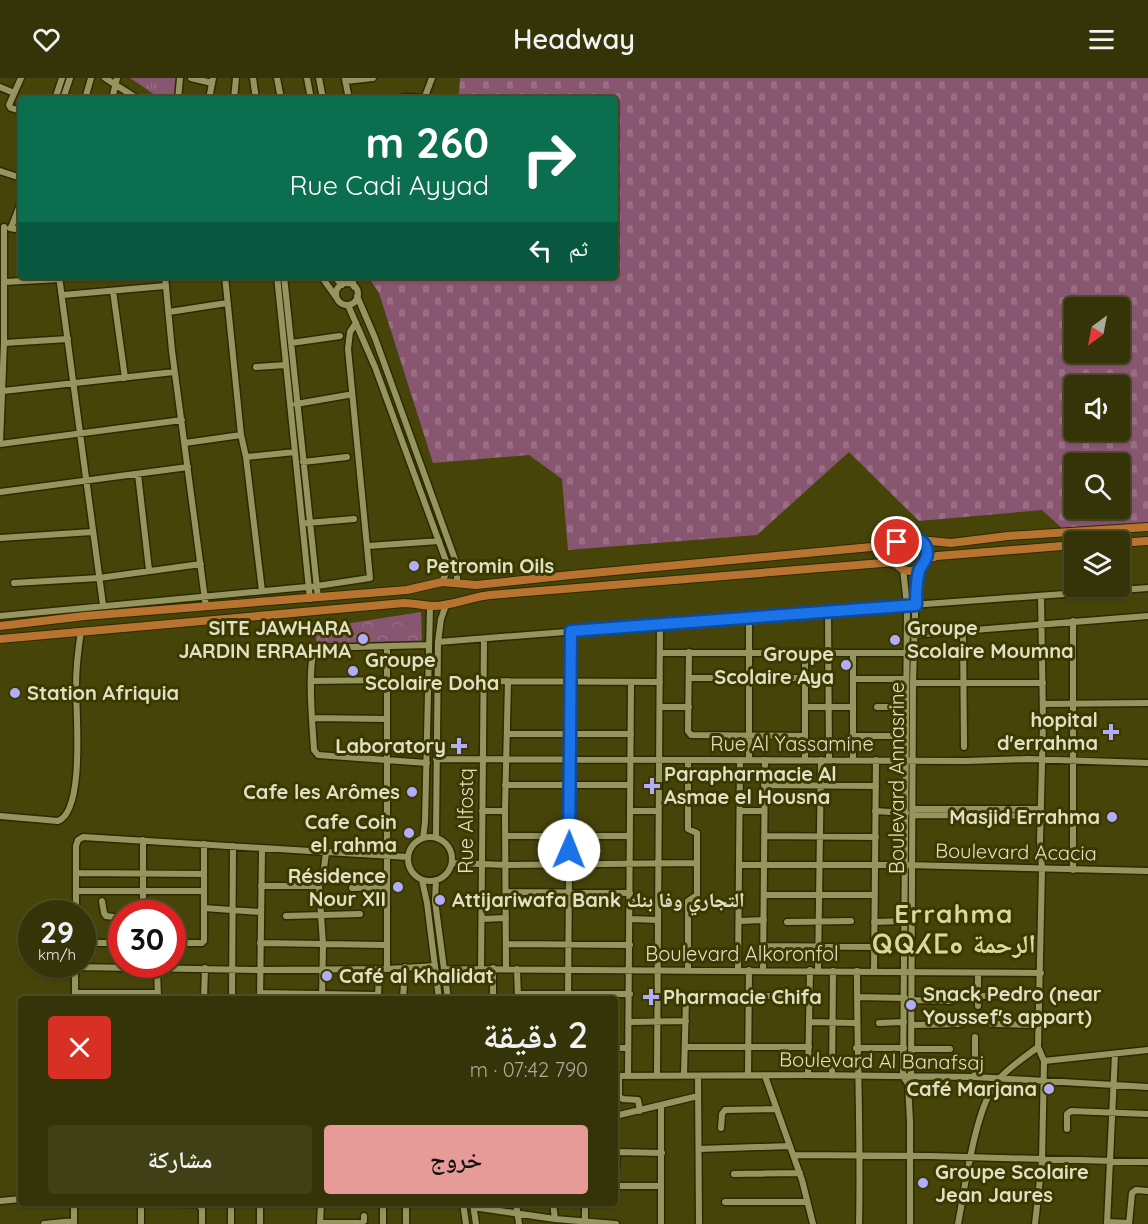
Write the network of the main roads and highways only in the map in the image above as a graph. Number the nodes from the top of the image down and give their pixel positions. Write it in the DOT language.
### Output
graph roads {
  1 [pos="1148,527"];
  2 [pos="920,540"];
  3 [pos="1148,541"];
  4 [pos="897,542"];
  5 [pos="1130,542"];
  6 [pos="1064,547"];
  7 [pos="926,560"];
  8 [pos="895,562"];
  9 [pos="466,585"];
  10 [pos="425,586"];
  11 [pos="465,600"];
  12 [pos="428,605"];
  13 [pos="0,626"];
  14 [pos="0,639"];
  1 -- 2 [label="main road"];
  2 -- 4 [label="main road"];
  2 -- 7 [label="main road"];
  3 -- 5 [label="main road"];
  4 -- 8 [label="main road"];
  4 -- 9 [label="main road"];
  6 -- 7 [label="main road"];
  7 -- 8 [label="main road"];
  8 -- 11 [label="main road"];
  9 -- 10 [label="main road"];
  9 -- 11 [label="main road"];
  10 -- 12 [label="main road"];
  10 -- 13 [label="main road"];
  11 -- 12 [label="main road"];
  12 -- 14 [label="main road"];
}
